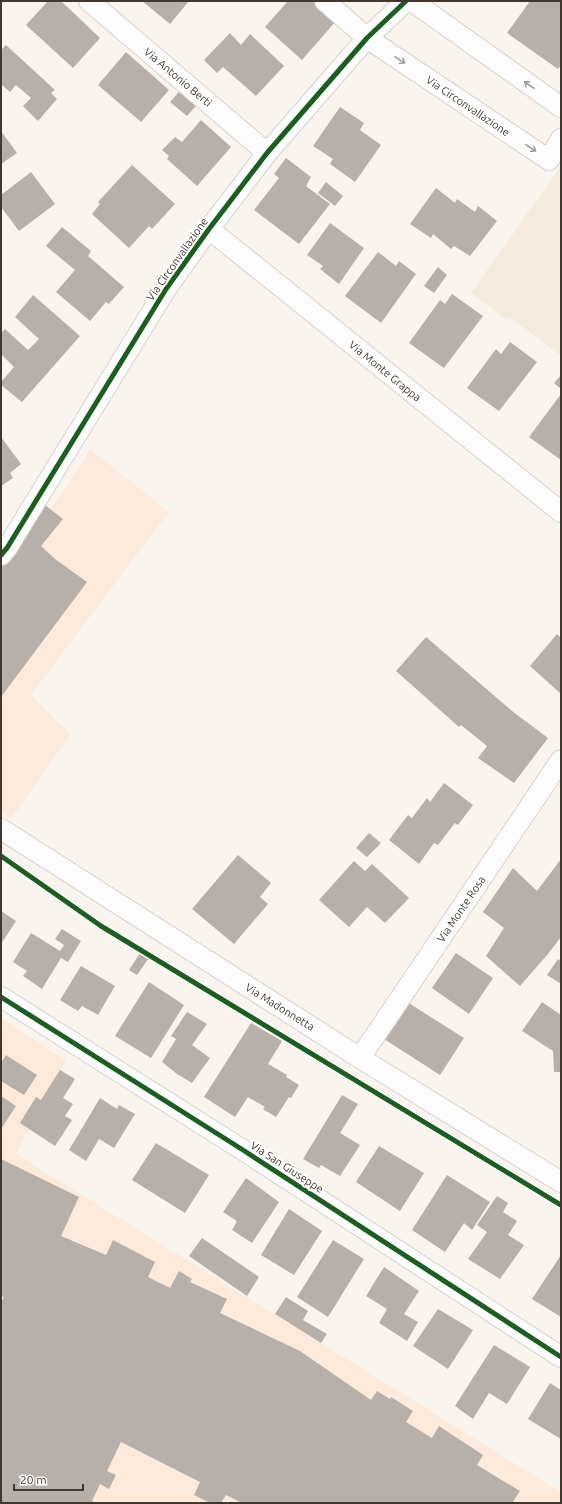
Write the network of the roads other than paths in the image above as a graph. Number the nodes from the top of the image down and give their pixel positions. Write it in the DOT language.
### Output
graph roads {
  1 [pos="88,1"];
  2 [pos="325,1"];
  3 [pos="406,1"];
  4 [pos="412,1"];
  5 [pos="367,38"];
  6 [pos="561,107"];
  7 [pos="561,139"];
  8 [pos="267,153"];
  9 [pos="209,229"];
  10 [pos="561,512"];
  11 [pos="3,548"];
  12 [pos="561,760"];
  13 [pos="1,829"];
  14 [pos="1,997"];
  15 [pos="360,1058"];
  16 [pos="561,1182"];
  17 [pos="561,1357"];
  1 -- 8 [label="street, Via Antonio Berti"];
  2 -- 5 [label="street"];
  3 -- 5 [label="street, Via Circonvallazione"];
  6 -- 4 [label="street, one-way"];
  5 -- 7 [label="street, Via Circonvallazione, one-way"];
  5 -- 8 [label="street, Via Circonvallazione"];
  8 -- 9 [label="street, Via Circonvallazione"];
  9 -- 10 [label="street, Via Monte Grappa"];
  9 -- 11 [label="street, Via Circonvallazione"];
  12 -- 15 [label="street, Via Monte Rosa"];
  13 -- 15 [label="street, Via Madonnetta"];
  14 -- 17 [label="street, Via San Giuseppe"];
  15 -- 16 [label="street, Via Madonnetta"];
}
